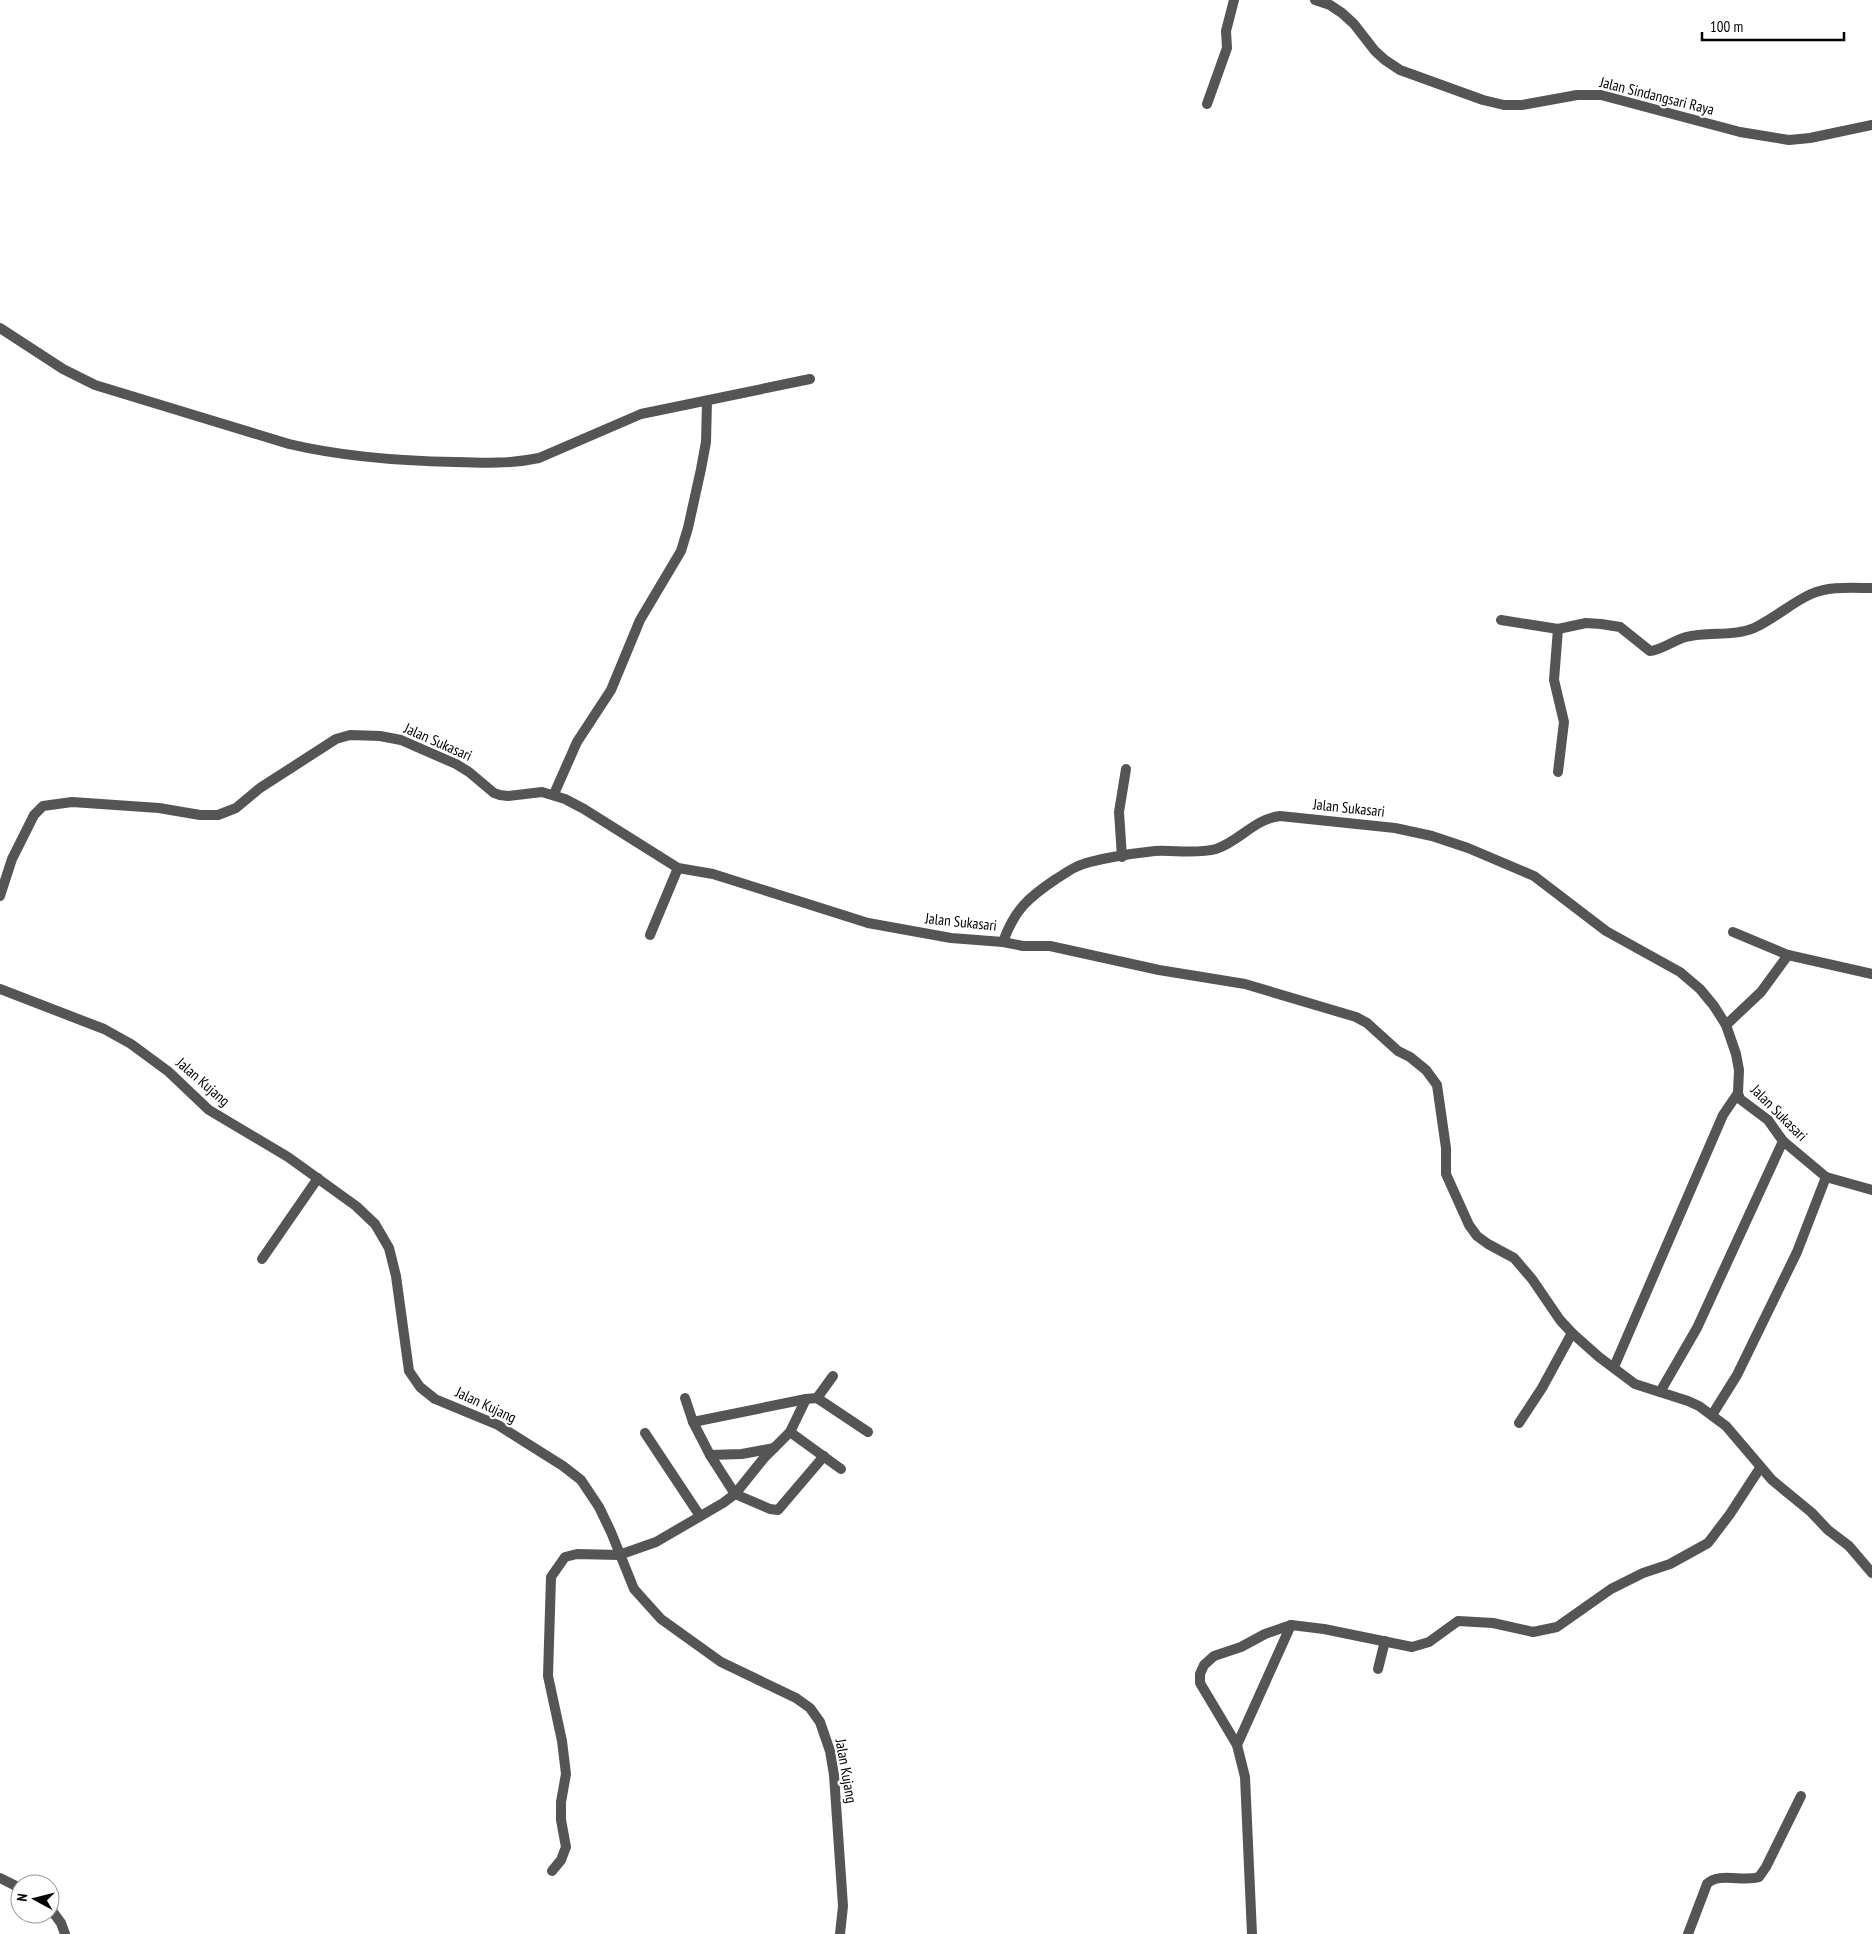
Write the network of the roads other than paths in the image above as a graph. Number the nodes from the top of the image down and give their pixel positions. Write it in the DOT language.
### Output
graph roads {
  1 [pos="1234,0"];
  2 [pos="1315,0"];
  3 [pos="1207,104"];
  4 [pos="1872,125"];
  5 [pos="0,328"];
  6 [pos="810,379"];
  7 [pos="707,400"];
  8 [pos="1872,588"];
  9 [pos="1501,620"];
  10 [pos="1558,629"];
  11 [pos="1126,769"];
  12 [pos="1558,772"];
  13 [pos="554,794"];
  14 [pos="1122,857"];
  15 [pos="678,868"];
  16 [pos="0,896"];
  17 [pos="1734,932"];
  18 [pos="650,935"];
  19 [pos="1003,942"];
  20 [pos="1788,955"];
  21 [pos="1872,974"];
  22 [pos="0,989"];
  23 [pos="1726,1025"];
  24 [pos="1738,1093"];
  25 [pos="1783,1141"];
  26 [pos="1826,1177"];
  27 [pos="318,1178"];
  28 [pos="1872,1190"];
  29 [pos="262,1259"];
  30 [pos="1572,1333"];
  31 [pos="1614,1367"];
  32 [pos="833,1376"];
  33 [pos="1660,1392"];
  34 [pos="685,1398"];
  35 [pos="812,1398"];
  36 [pos="1712,1415"];
  37 [pos="693,1422"];
  38 [pos="1519,1423"];
  39 [pos="790,1432"];
  40 [pos="868,1432"];
  41 [pos="645,1433"];
  42 [pos="775,1448"];
  43 [pos="710,1455"];
  44 [pos="824,1456"];
  45 [pos="1760,1468"];
  46 [pos="841,1469"];
  47 [pos="735,1494"];
  48 [pos="700,1516"];
  49 [pos="619,1554"];
  50 [pos="1872,1573"];
  51 [pos="1292,1625"];
  52 [pos="1385,1641"];
  53 [pos="1378,1669"];
  54 [pos="1236,1745"];
  55 [pos="1801,1796"];
  56 [pos="552,1871"];
  57 [pos="840,1934"];
  58 [pos="1252,1934"];
  59 [pos="1688,1934"];
  1 -- 3 [label="street"];
  2 -- 4 [label="street, Jalan Sindangsari Raya"];
  5 -- 7 [label="street"];
  6 -- 7 [label="street"];
  7 -- 13 [label="street"];
  8 -- 10 [label="street"];
  9 -- 10 [label="street"];
  10 -- 12 [label="street"];
  11 -- 14 [label="street"];
  13 -- 15 [label="street, Jalan Sukasari"];
  13 -- 16 [label="street, Jalan Sukasari"];
  14 -- 19 [label="street, Jalan Sukasari"];
  14 -- 23 [label="street, Jalan Sukasari"];
  15 -- 18 [label="street"];
  15 -- 19 [label="street, Jalan Sukasari"];
  17 -- 20 [label="street"];
  19 -- 30 [label="street"];
  20 -- 21 [label="street"];
  20 -- 23 [label="street"];
  22 -- 27 [label="street, Jalan Kujang"];
  23 -- 24 [label="street, Jalan Sukasari"];
  24 -- 25 [label="street, Jalan Sukasari"];
  24 -- 31 [label="street"];
  25 -- 26 [label="street, Jalan Sukasari"];
  25 -- 33 [label="street"];
  26 -- 28 [label="street, Jalan Sukasari"];
  26 -- 36 [label="street"];
  27 -- 29 [label="street"];
  27 -- 49 [label="street, Jalan Kujang"];
  30 -- 31 [label="street"];
  30 -- 38 [label="street"];
  31 -- 33 [label="street"];
  32 -- 35 [label="street"];
  33 -- 36 [label="street"];
  34 -- 37 [label="street"];
  35 -- 37 [label="street"];
  35 -- 39 [label="street"];
  35 -- 40 [label="street"];
  36 -- 45 [label="street"];
  37 -- 43 [label="street"];
  39 -- 42 [label="street"];
  39 -- 44 [label="street"];
  41 -- 48 [label="street"];
  42 -- 43 [label="street"];
  42 -- 47 [label="street"];
  43 -- 47 [label="street"];
  44 -- 46 [label="street"];
  44 -- 47 [label="street"];
  45 -- 50 [label="street"];
  45 -- 52 [label="street"];
  47 -- 48 [label="street"];
  48 -- 49 [label="street"];
  49 -- 56 [label="street"];
  49 -- 57 [label="street, Jalan Kujang"];
  51 -- 52 [label="street"];
  51 -- 54 [label="street"];
  51 -- 54 [label="street"];
  52 -- 53 [label="street"];
  54 -- 58 [label="street"];
  55 -- 59 [label="street"];
}
